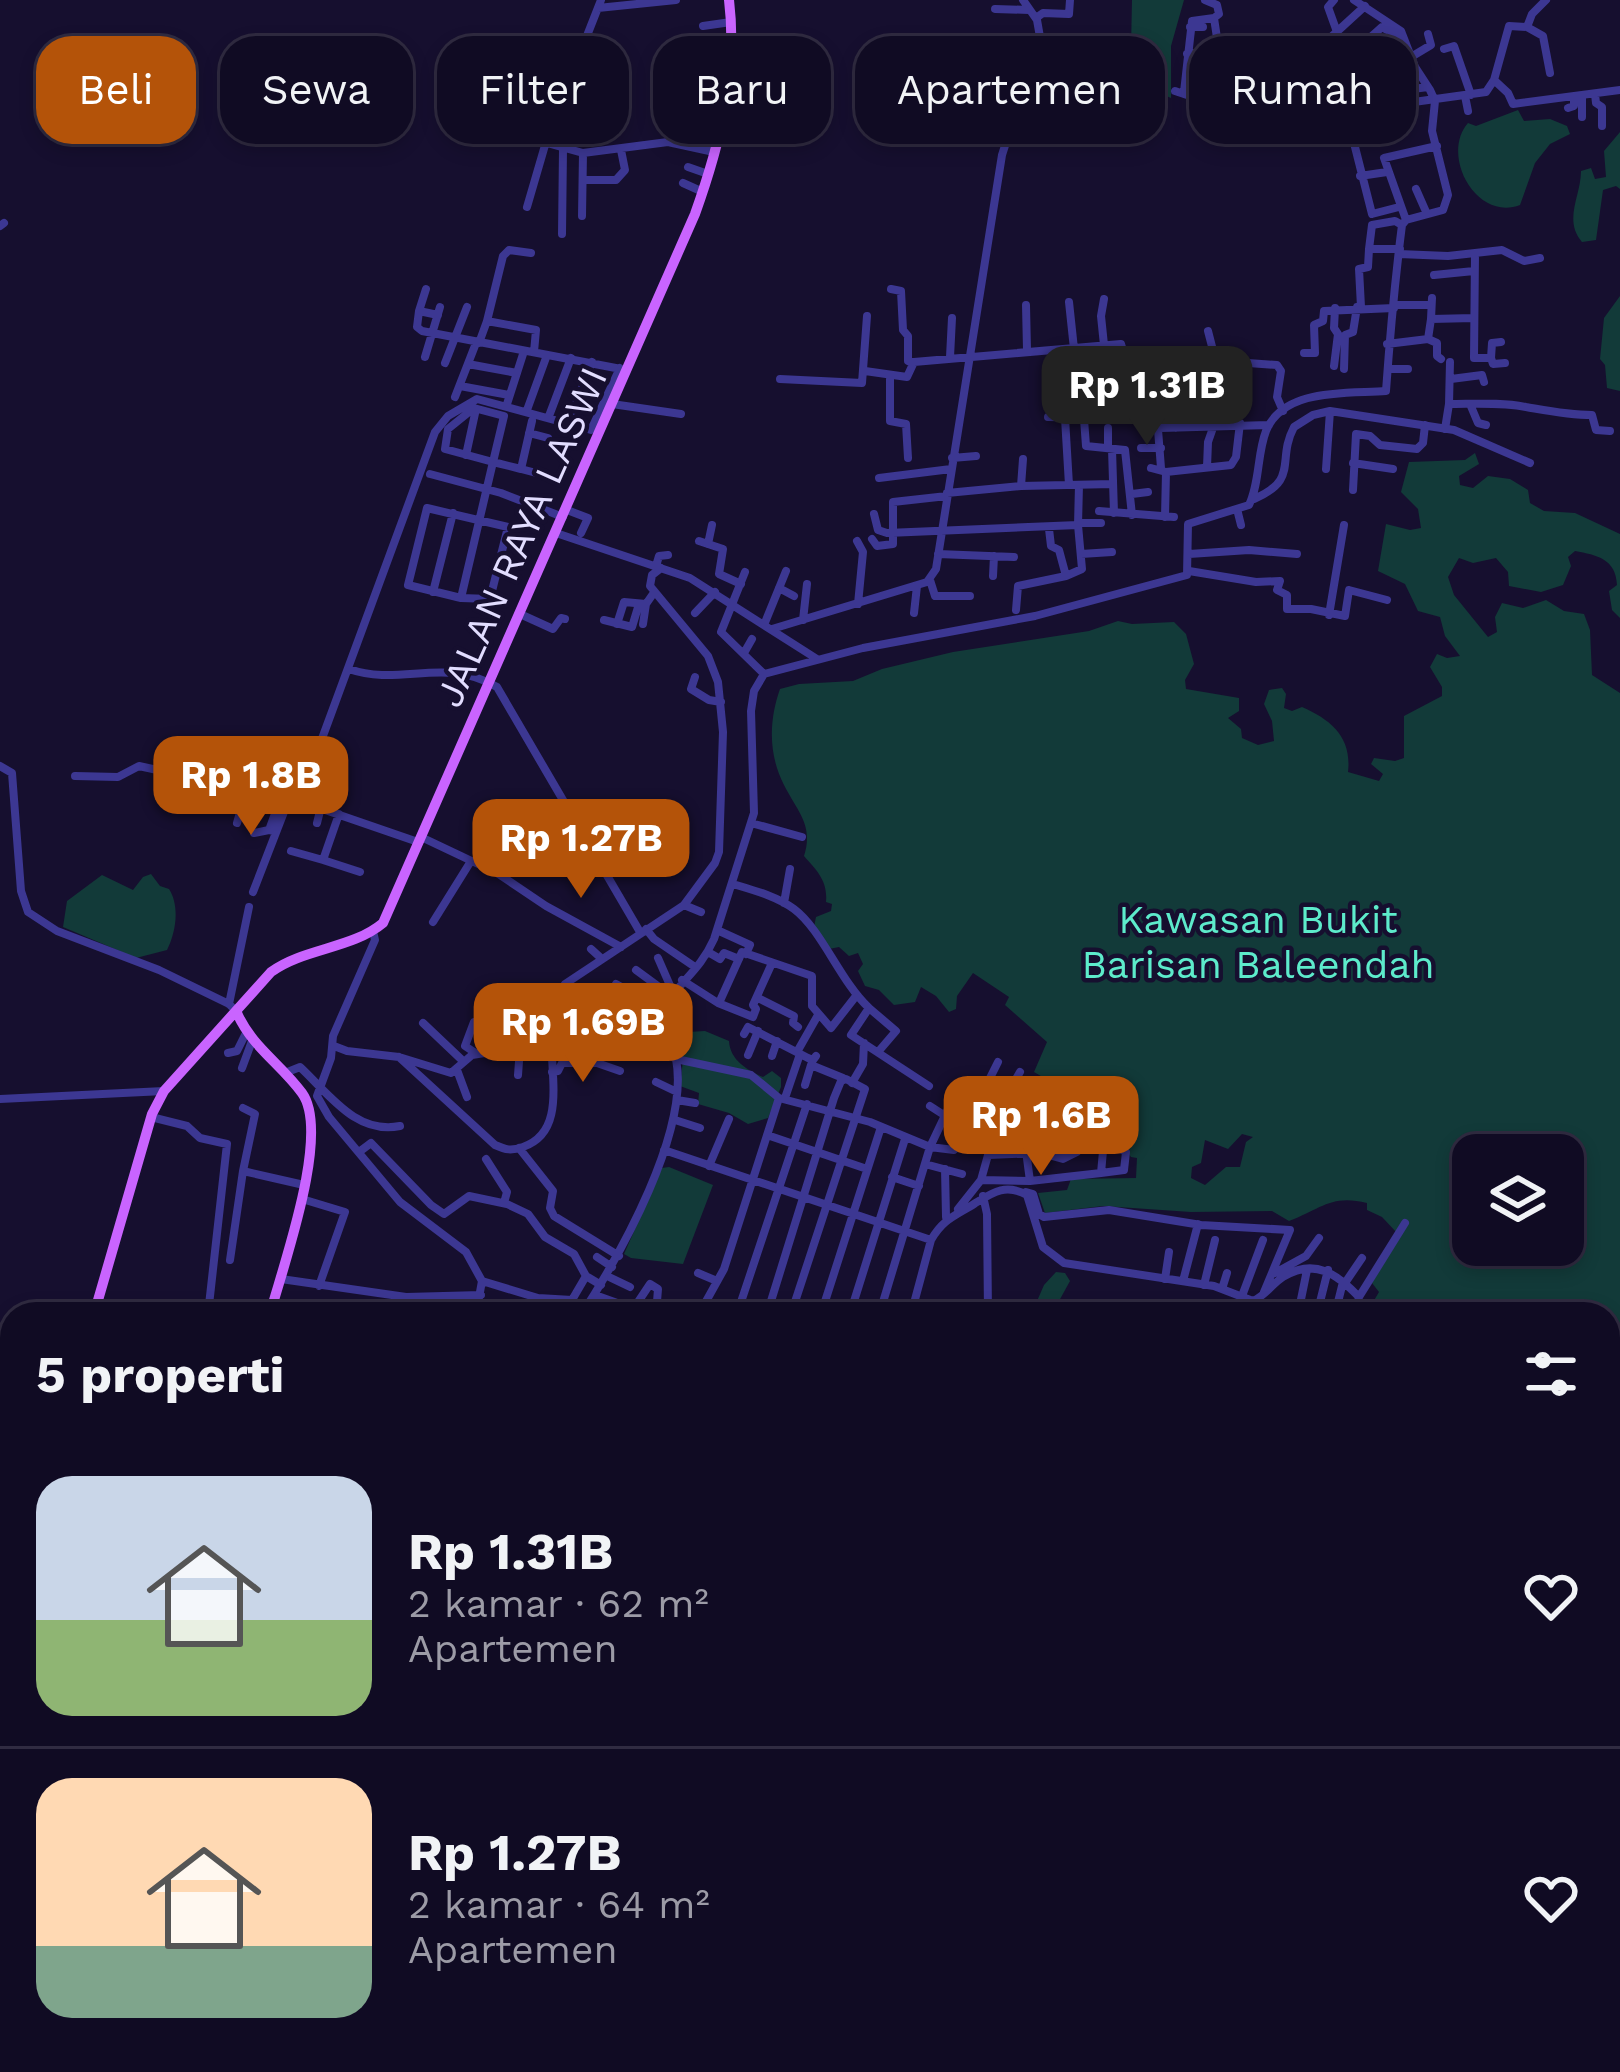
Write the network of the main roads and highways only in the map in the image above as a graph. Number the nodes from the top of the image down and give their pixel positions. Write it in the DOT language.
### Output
graph roads {
  1 [pos="729,0"];
  2 [pos="233,1008"];
  3 [pos="98,1302"];
  4 [pos="273,1302"];
  1 -- 2 [label="main road, JALAN RAYA LASWI"];
  2 -- 3 [label="main road"];
  2 -- 4 [label="main road"];
}
